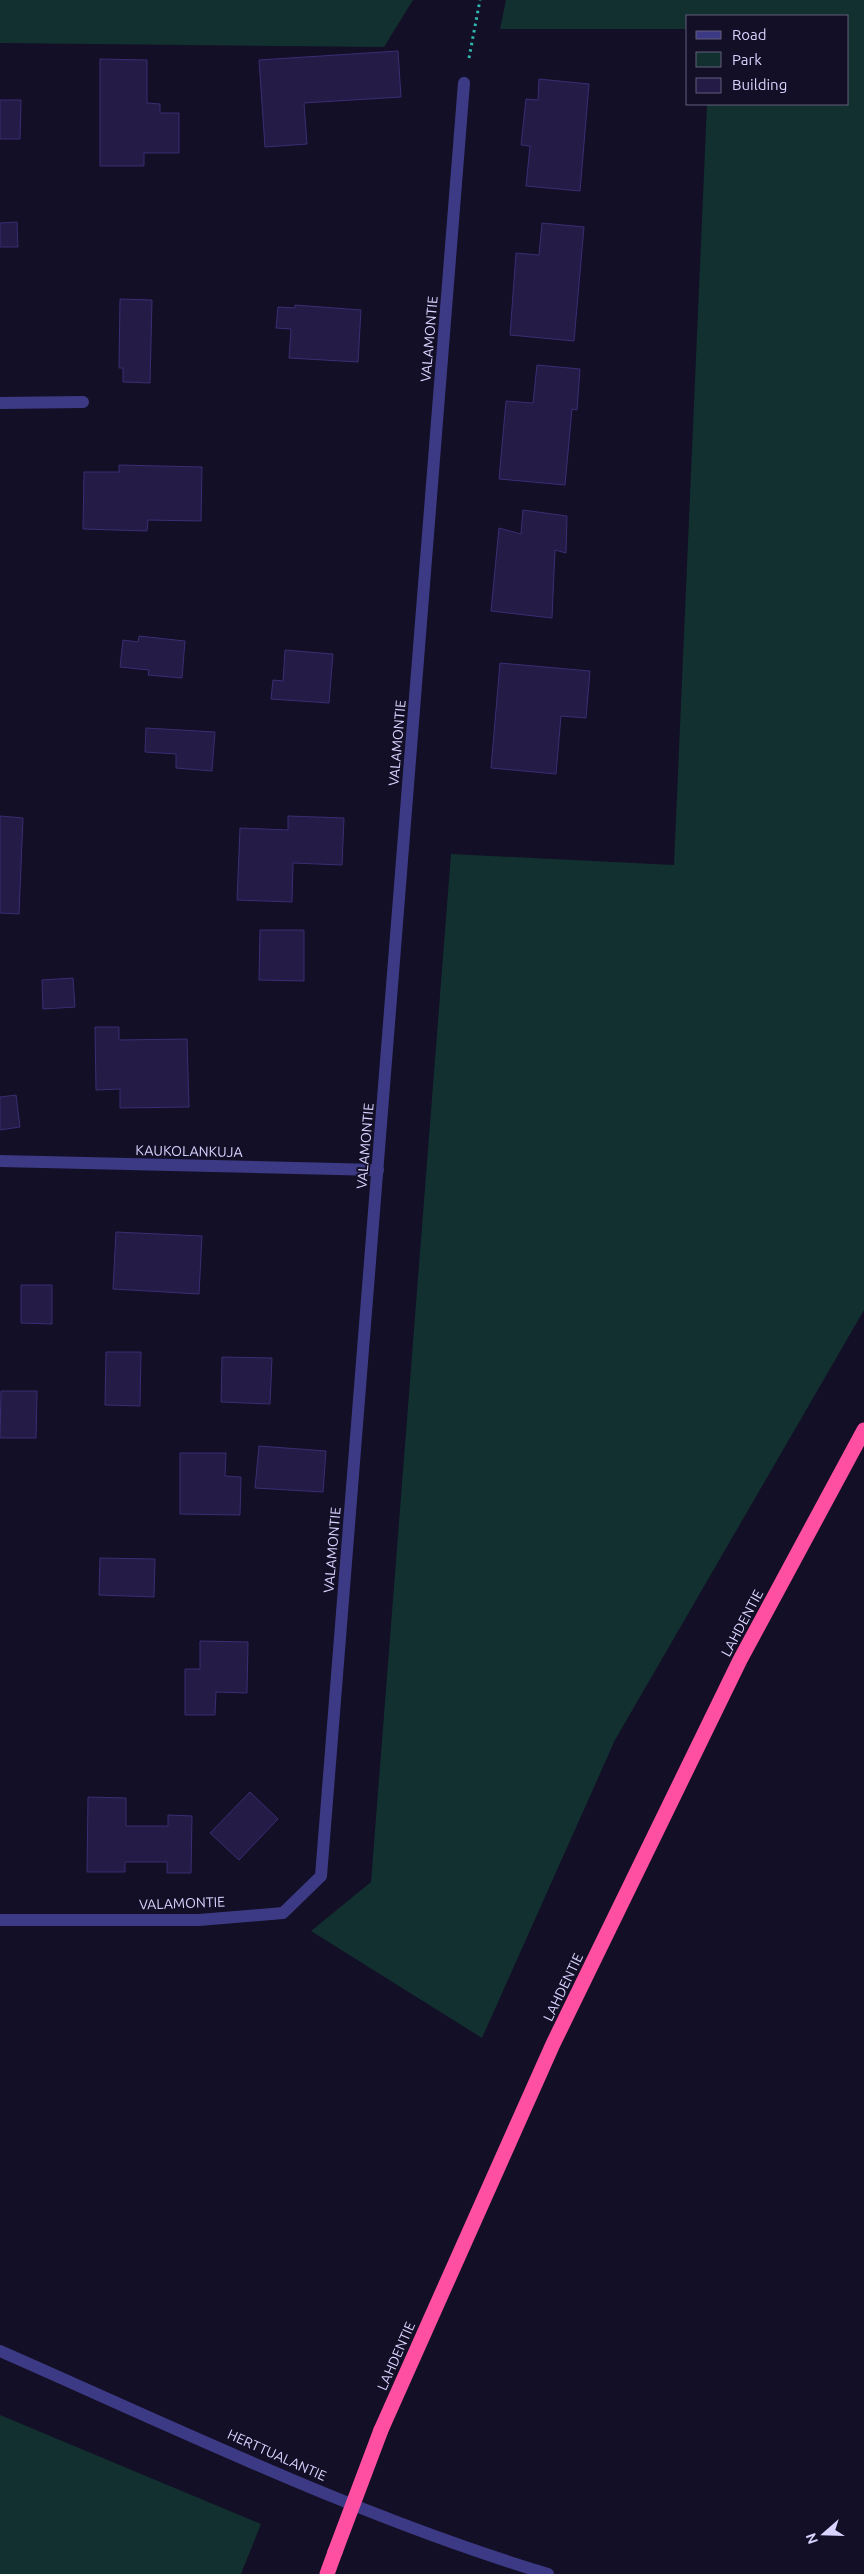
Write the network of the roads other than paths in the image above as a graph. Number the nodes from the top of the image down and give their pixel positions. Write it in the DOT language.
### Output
graph roads {
  1 [pos="464,83"];
  2 [pos="83,402"];
  3 [pos="0,403"];
  4 [pos="0,1161"];
  5 [pos="378,1170"];
  6 [pos="864,1430"];
  7 [pos="0,1920"];
  8 [pos="0,2351"];
  9 [pos="327,2574"];
  10 [pos="548,2574"];
  1 -- 5 [label="street, VALAMONTIE"];
  2 -- 3 [label="street"];
  4 -- 5 [label="street, KAUKOLANKUJA"];
  5 -- 7 [label="street, VALAMONTIE"];
  6 -- 9 [label="highway, LAHDENTIE, bridge"];
  8 -- 10 [label="street, HERTTUALANTIE"];
}
